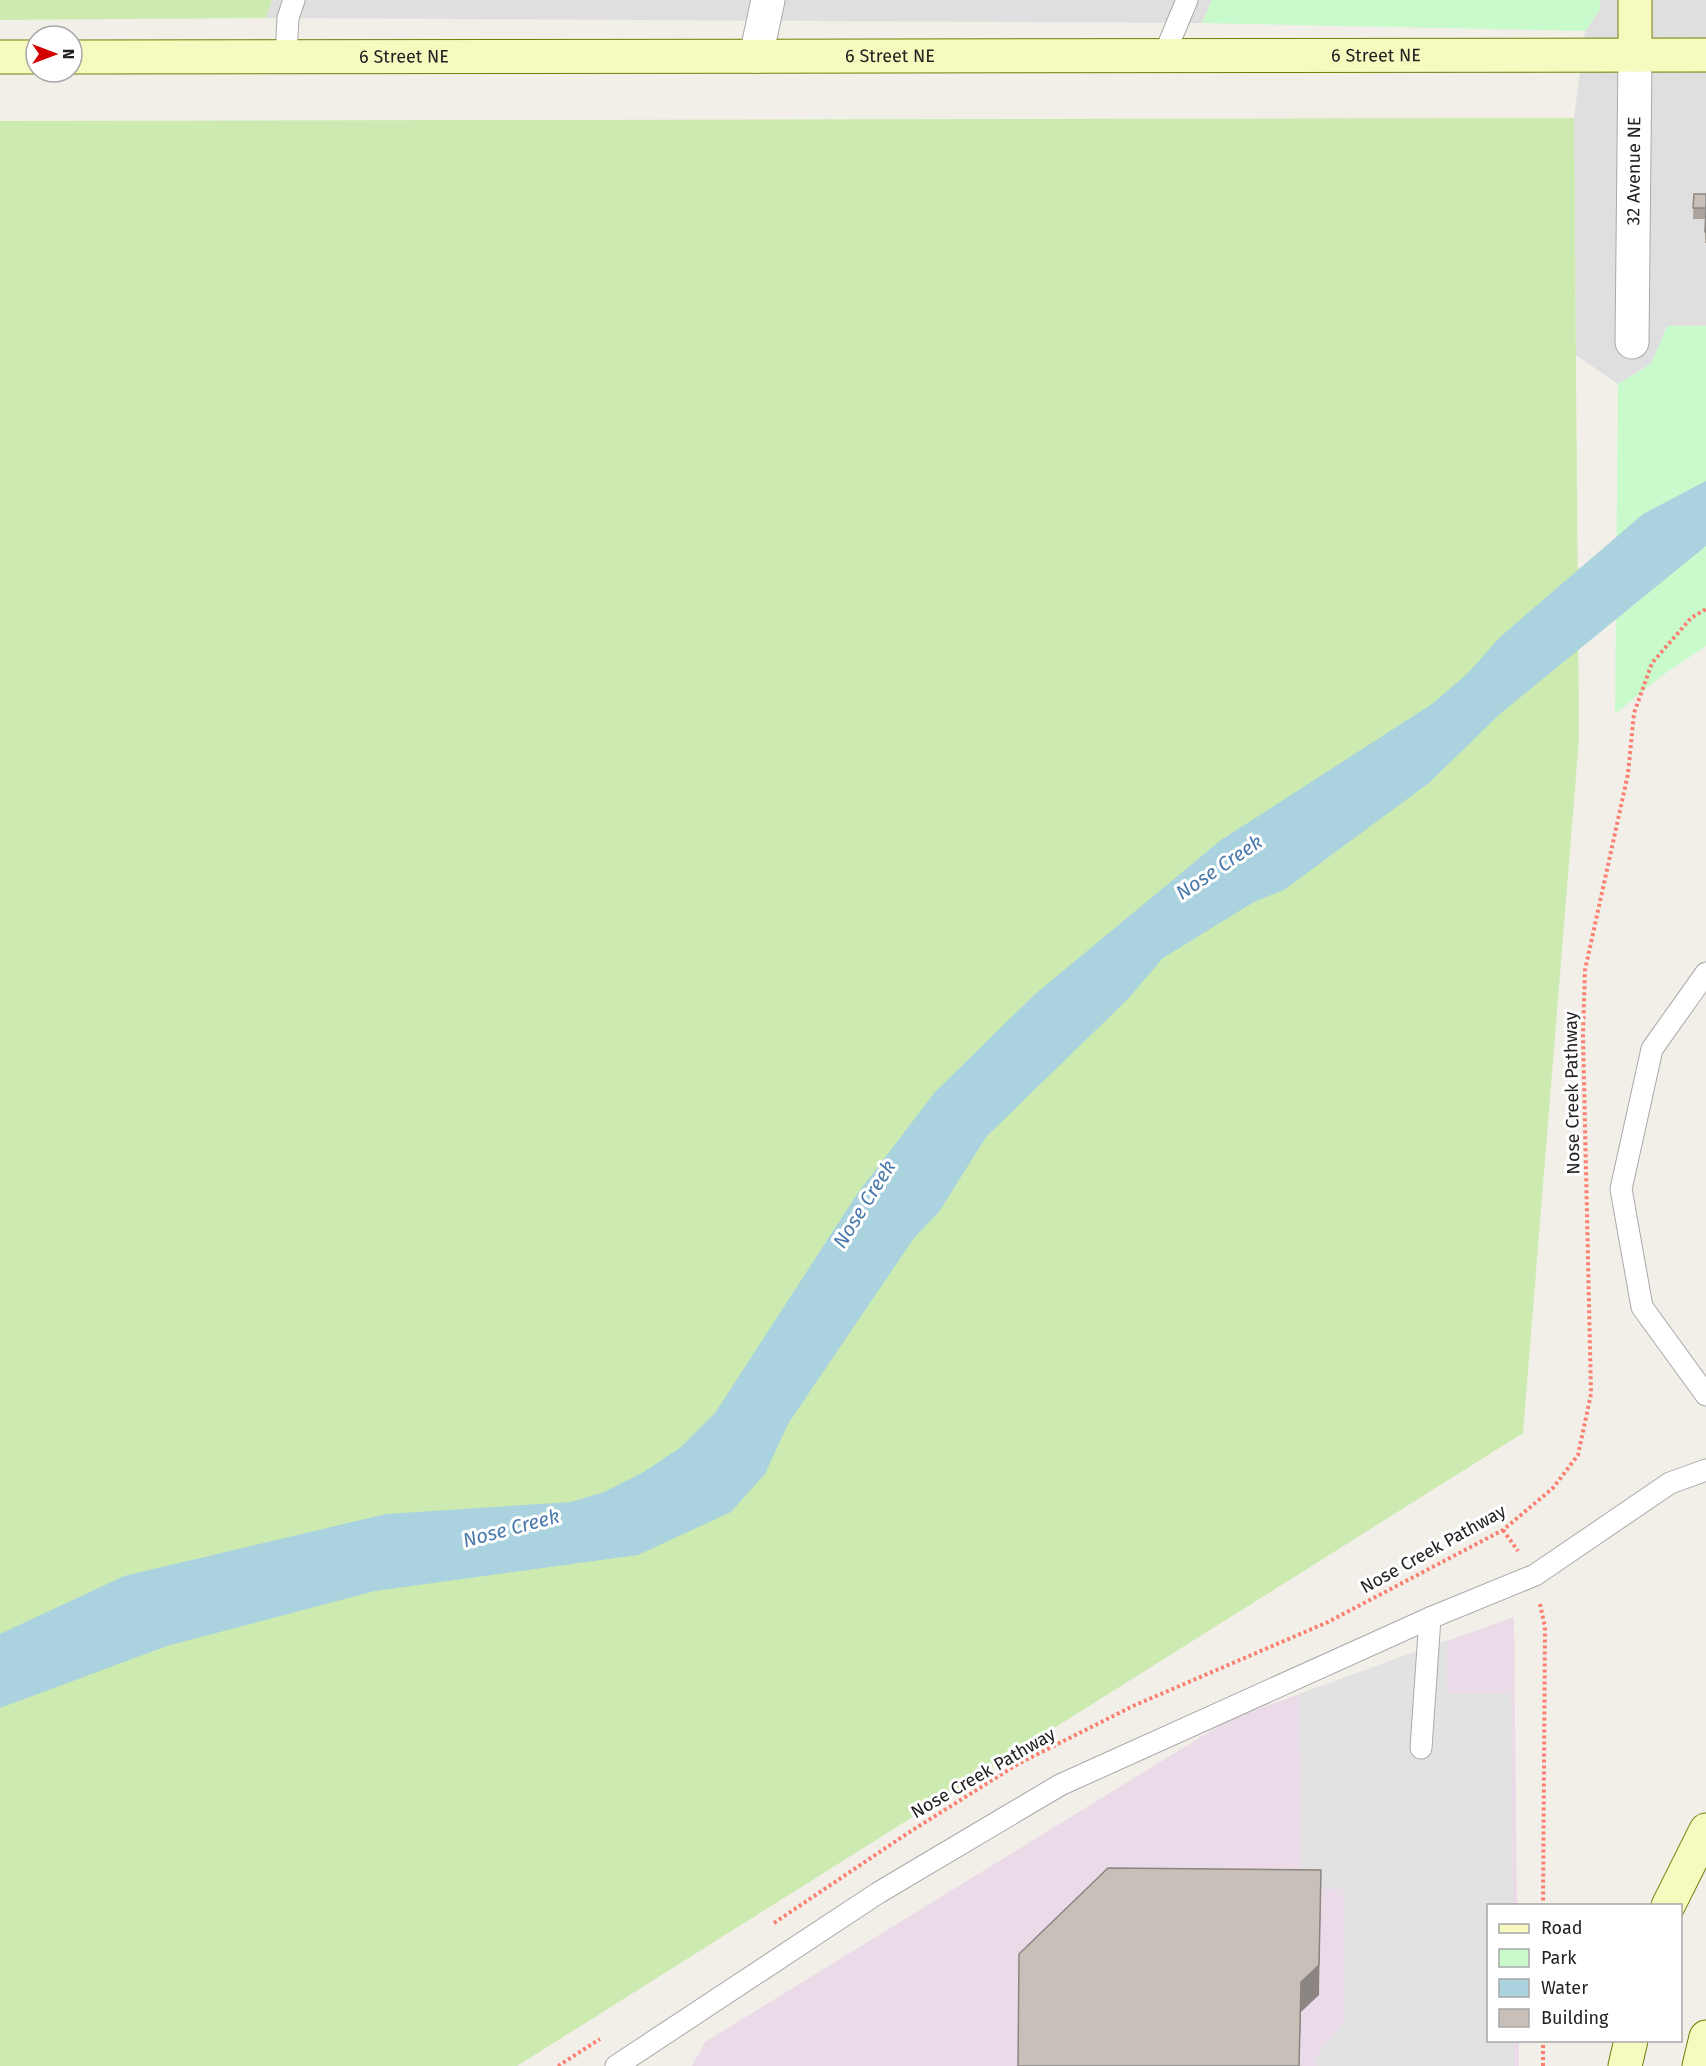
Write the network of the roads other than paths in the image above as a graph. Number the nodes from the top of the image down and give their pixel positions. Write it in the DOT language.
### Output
graph roads {
  1 [pos="294,0"];
  2 [pos="768,0"];
  3 [pos="1187,0"];
  4 [pos="1635,0"];
  5 [pos="1164,55"];
  6 [pos="1635,55"];
  7 [pos="1706,55"];
  8 [pos="286,56"];
  9 [pos="756,56"];
  10 [pos="0,57"];
  11 [pos="24,57"];
  12 [pos="84,57"];
  13 [pos="1632,342"];
  14 [pos="1706,972"];
  15 [pos="1706,1395"];
  16 [pos="1706,1470"];
  17 [pos="1430,1618"];
  18 [pos="1421,1748"];
  19 [pos="1706,1830"];
  20 [pos="1669,1904"];
  21 [pos="1706,2037"];
  22 [pos="1631,2042"];
  23 [pos="616,2066"];
  24 [pos="1625,2066"];
  25 [pos="1699,2066"];
  1 -- 8 [label="lane"];
  2 -- 9 [label="street"];
  3 -- 5 [label="lane"];
  4 -- 6 [label="street, 32 Avenue NE"];
  5 -- 6 [label="street, 6 Street NE"];
  5 -- 9 [label="street, 6 Street NE"];
  6 -- 7 [label="street, 6 Street NE"];
  6 -- 13 [label="street, 32 Avenue NE"];
  8 -- 9 [label="street, 6 Street NE"];
  8 -- 12 [label="street, 6 Street NE"];
  10 -- 11 [label="street"];
  14 -- 15 [label="lane"];
  16 -- 17 [label="lane"];
  17 -- 18 [label="lane"];
  17 -- 23 [label="lane"];
  19 -- 20 [label="street"];
  21 -- 25 [label="street"];
  22 -- 24 [label="street"];
}
